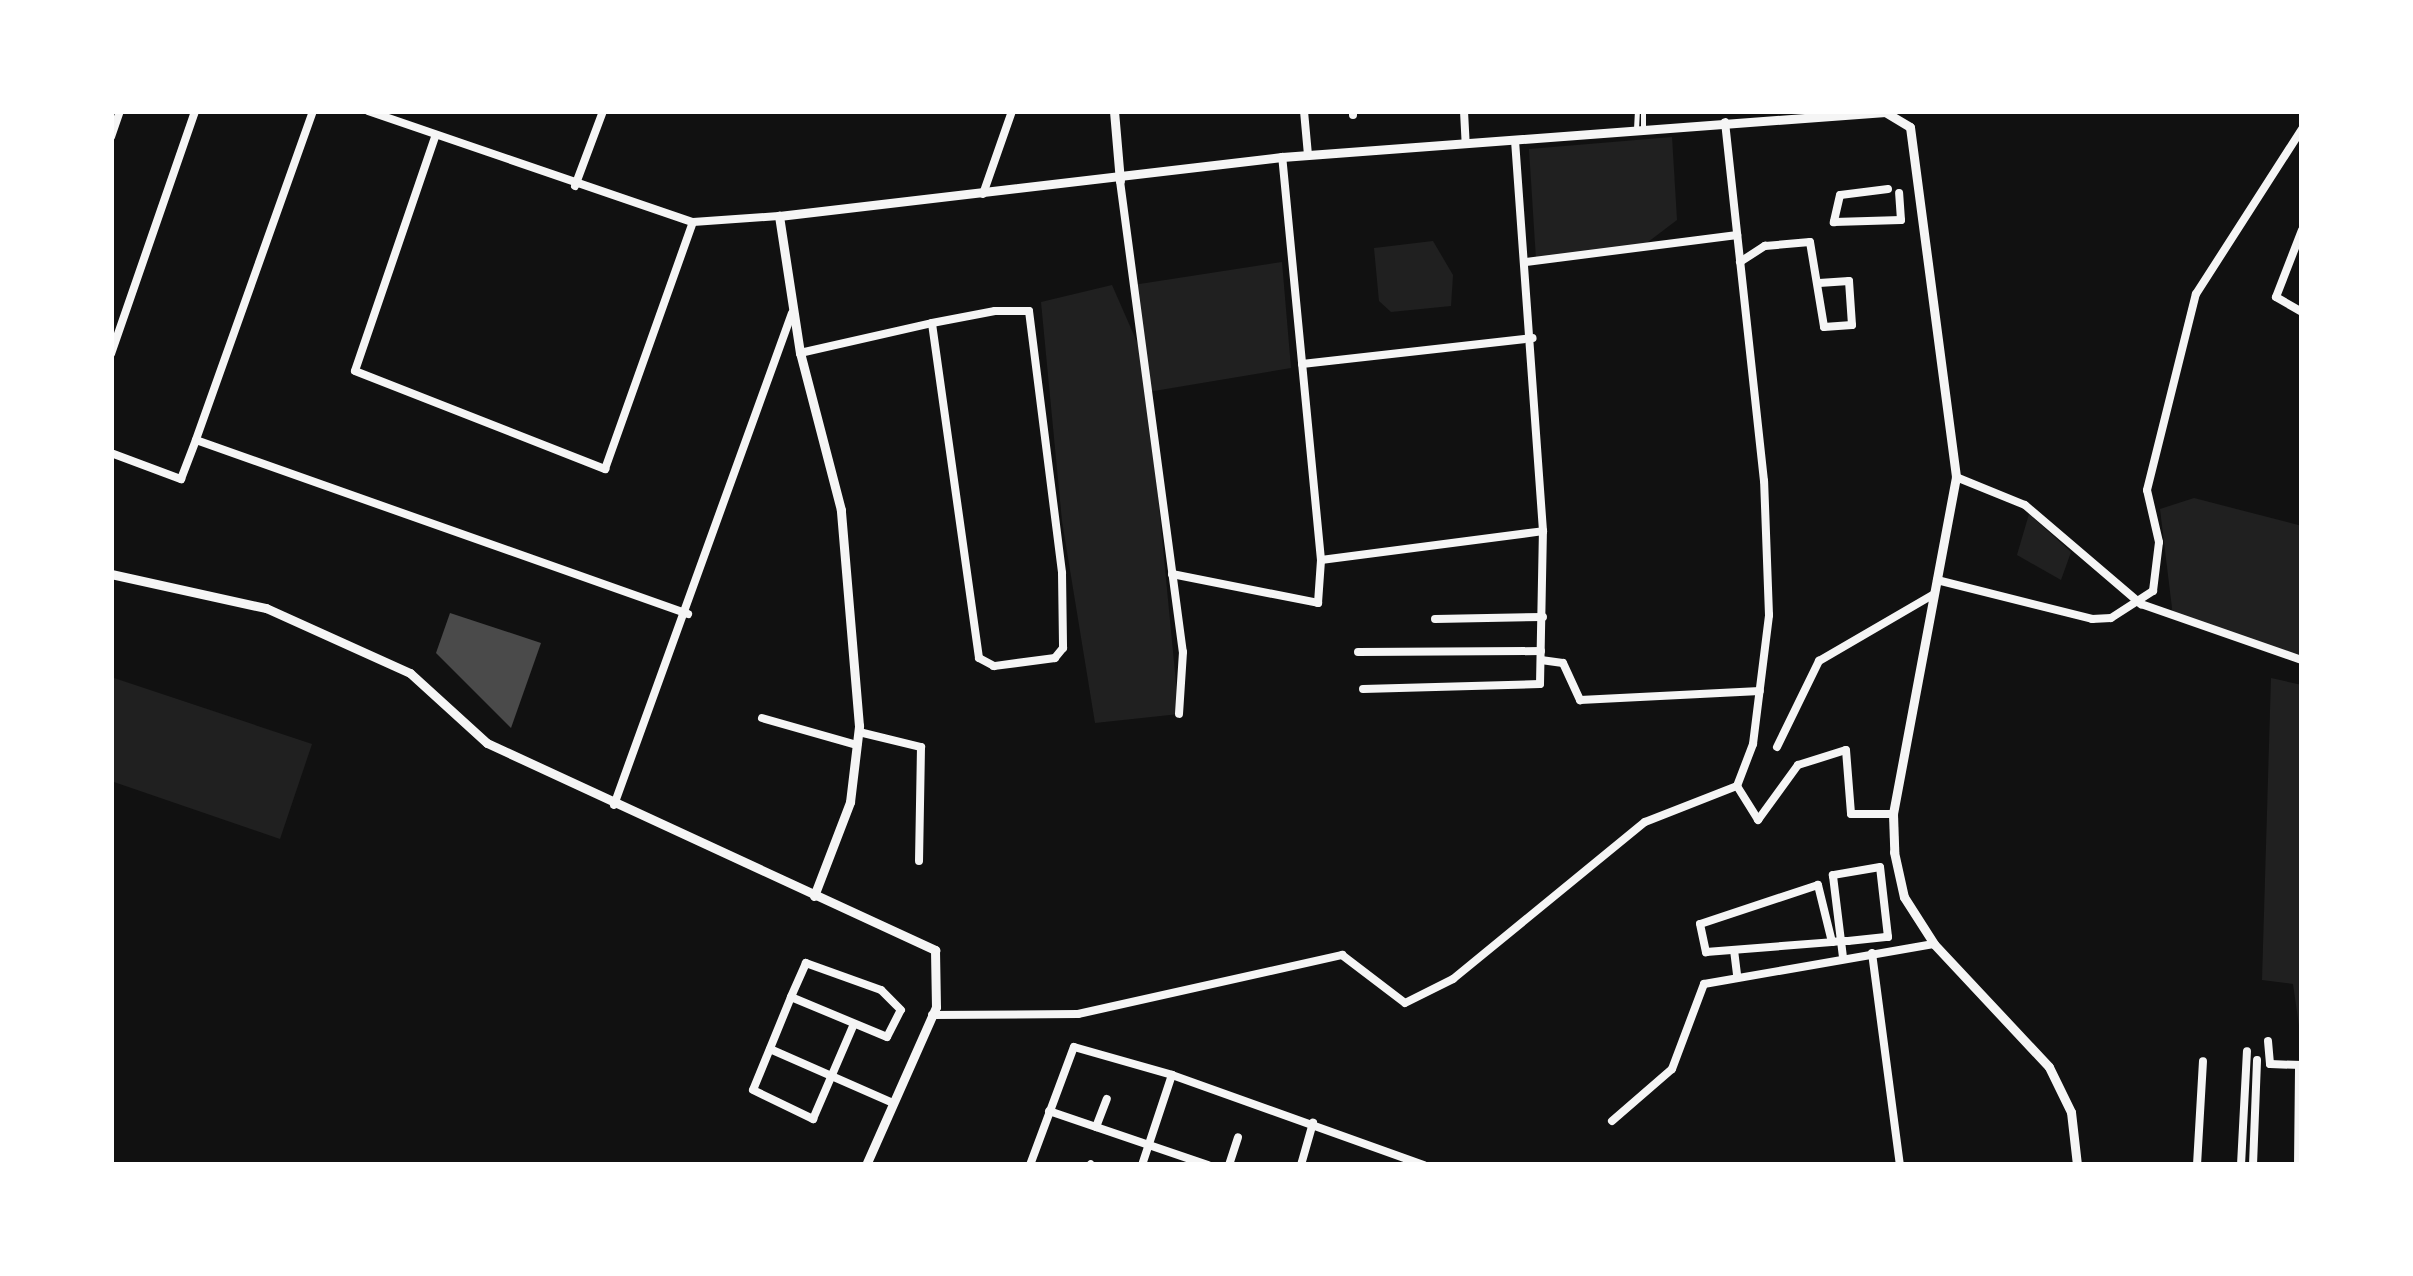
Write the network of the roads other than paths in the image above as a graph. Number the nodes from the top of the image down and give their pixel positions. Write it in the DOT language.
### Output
graph roads {
  1 [pos="120,111"];
  2 [pos="195,111"];
  3 [pos="313,111"];
  4 [pos="368,111"];
  5 [pos="603,111"];
  6 [pos="1012,111"];
  7 [pos="1114,111"];
  8 [pos="1304,111"];
  9 [pos="1464,111"];
  10 [pos="1640,111"];
  11 [pos="1852,112"];
  12 [pos="1725,121"];
  13 [pos="1639,129"];
  14 [pos="2302,129"];
  15 [pos="111,137"];
  16 [pos="435,137"];
  17 [pos="1516,142"];
  18 [pos="1466,145"];
  19 [pos="1308,155"];
  20 [pos="1282,157"];
  21 [pos="1120,182"];
  22 [pos="575,186"];
  23 [pos="1888,189"];
  24 [pos="1899,193"];
  25 [pos="983,195"];
  26 [pos="779,216"];
  27 [pos="693,221"];
  28 [pos="2302,230"];
  29 [pos="1737,235"];
  30 [pos="1526,262"];
  31 [pos="1740,262"];
  32 [pos="1819,283"];
  33 [pos="792,312"];
  34 [pos="2302,312"];
  35 [pos="932,323"];
  36 [pos="1533,338"];
  37 [pos="800,352"];
  38 [pos="111,354"];
  39 [pos="1302,364"];
  40 [pos="196,440"];
  41 [pos="111,453"];
  42 [pos="1956,477"];
  43 [pos="1543,531"];
  44 [pos="1321,560"];
  45 [pos="111,574"];
  46 [pos="1172,574"];
  47 [pos="1937,580"];
  48 [pos="1935,594"];
  49 [pos="2141,604"];
  50 [pos="688,614"];
  51 [pos="1543,617"];
  52 [pos="1435,619"];
  53 [pos="1358,652"];
  54 [pos="1541,655"];
  55 [pos="2302,660"];
  56 [pos="1363,689"];
  57 [pos="1760,691"];
  58 [pos="1179,713"];
  59 [pos="763,718"];
  60 [pos="859,732"];
  61 [pos="857,745"];
  62 [pos="1777,747"];
  63 [pos="1737,786"];
  64 [pos="614,805"];
  65 [pos="1893,814"];
  66 [pos="920,861"];
  67 [pos="814,896"];
  68 [pos="1837,942"];
  69 [pos="1813,944"];
  70 [pos="1934,944"];
  71 [pos="1734,950"];
  72 [pos="1873,953"];
  73 [pos="1843,958"];
  74 [pos="1815,962"];
  75 [pos="1737,975"];
  76 [pos="791,997"];
  77 [pos="932,1015"];
  78 [pos="854,1024"];
  79 [pos="2268,1040"];
  80 [pos="770,1049"];
  81 [pos="2247,1051"];
  82 [pos="2258,1060"];
  83 [pos="2203,1061"];
  84 [pos="2301,1065"];
  85 [pos="1172,1075"];
  86 [pos="833,1076"];
  87 [pos="1107,1099"];
  88 [pos="893,1103"];
  89 [pos="1049,1111"];
  90 [pos="1612,1121"];
  91 [pos="1313,1124"];
  92 [pos="1096,1127"];
  93 [pos="1238,1137"];
  94 [pos="1149,1145"];
  95 [pos="866,1165"];
  96 [pos="1030,1165"];
  97 [pos="1142,1165"];
  98 [pos="1208,1165"];
  99 [pos="1228,1165"];
  100 [pos="1301,1165"];
  101 [pos="1423,1165"];
  102 [pos="1900,1165"];
  103 [pos="2077,1165"];
  104 [pos="2199,1165"];
  105 [pos="2241,1165"];
  106 [pos="2253,1165"];
  107 [pos="2298,1165"];
  1 -- 15 [label="street"];
  2 -- 38 [label="street"];
  3 -- 40 [label="street"];
  4 -- 16 [label="street"];
  5 -- 22 [label="street"];
  6 -- 25 [label="street"];
  7 -- 21 [label="street"];
  8 -- 19 [label="street"];
  9 -- 18 [label="street"];
  10 -- 13 [label="street"];
  11 -- 12 [label="street"];
  11 -- 42 [label="street"];
  12 -- 13 [label="street"];
  12 -- 29 [label="street"];
  13 -- 17 [label="street"];
  14 -- 49 [label="street"];
  16 -- 22 [label="street"];
  16 -- 27 [label="street"];
  17 -- 18 [label="street"];
  17 -- 30 [label="street"];
  18 -- 19 [label="street"];
  19 -- 20 [label="street"];
  20 -- 21 [label="street"];
  20 -- 39 [label="street"];
  21 -- 25 [label="street"];
  21 -- 46 [label="street"];
  22 -- 27 [label="street"];
  23 -- 24 [label="street"];
  25 -- 26 [label="street"];
  26 -- 27 [label="street"];
  26 -- 33 [label="street"];
  28 -- 34 [label="street"];
  29 -- 30 [label="street"];
  29 -- 31 [label="street"];
  30 -- 36 [label="street"];
  31 -- 32 [label="street"];
  31 -- 57 [label="street"];
  32 -- 32 [label="street"];
  33 -- 37 [label="street"];
  33 -- 50 [label="street"];
  35 -- 35 [label="street"];
  35 -- 37 [label="street"];
  36 -- 39 [label="street"];
  36 -- 43 [label="street"];
  37 -- 60 [label="street"];
  39 -- 44 [label="street"];
  40 -- 41 [label="street"];
  40 -- 50 [label="street"];
  42 -- 47 [label="street"];
  42 -- 49 [label="street"];
  43 -- 44 [label="street"];
  43 -- 51 [label="street"];
  44 -- 46 [label="street"];
  45 -- 64 [label="street"];
  46 -- 58 [label="street"];
  47 -- 48 [label="street"];
  47 -- 49 [label="street"];
  48 -- 62 [label="street"];
  48 -- 65 [label="street"];
  49 -- 55 [label="street"];
  50 -- 64 [label="street"];
  51 -- 52 [label="street"];
  51 -- 54 [label="street"];
  53 -- 54 [label="street"];
  54 -- 56 [label="street"];
  54 -- 57 [label="street"];
  57 -- 63 [label="street"];
  59 -- 61 [label="street"];
  60 -- 61 [label="street"];
  60 -- 66 [label="street"];
  61 -- 67 [label="street"];
  63 -- 65 [label="street"];
  63 -- 77 [label="street"];
  64 -- 67 [label="street"];
  65 -- 70 [label="street"];
  67 -- 77 [label="street"];
  68 -- 68 [label="street"];
  68 -- 69 [label="street"];
  68 -- 71 [label="street"];
  68 -- 73 [label="street"];
  69 -- 71 [label="street"];
  69 -- 74 [label="street"];
  70 -- 72 [label="street"];
  70 -- 103 [label="street"];
  71 -- 75 [label="street"];
  72 -- 73 [label="street"];
  72 -- 102 [label="street"];
  73 -- 74 [label="street"];
  74 -- 75 [label="street"];
  75 -- 90 [label="street"];
  76 -- 78 [label="street"];
  76 -- 78 [label="street"];
  76 -- 80 [label="street"];
  77 -- 88 [label="street"];
  78 -- 86 [label="street"];
  79 -- 84 [label="street"];
  80 -- 86 [label="street"];
  80 -- 86 [label="street"];
  81 -- 105 [label="street"];
  82 -- 106 [label="street"];
  83 -- 104 [label="street"];
  84 -- 107 [label="street"];
  85 -- 89 [label="street"];
  85 -- 91 [label="street"];
  85 -- 94 [label="street"];
  86 -- 88 [label="street"];
  87 -- 92 [label="street"];
  88 -- 95 [label="street"];
  89 -- 92 [label="street"];
  89 -- 96 [label="street"];
  91 -- 100 [label="street"];
  91 -- 101 [label="street"];
  92 -- 94 [label="street"];
  93 -- 99 [label="street"];
  94 -- 97 [label="street"];
  94 -- 98 [label="street"];
}
